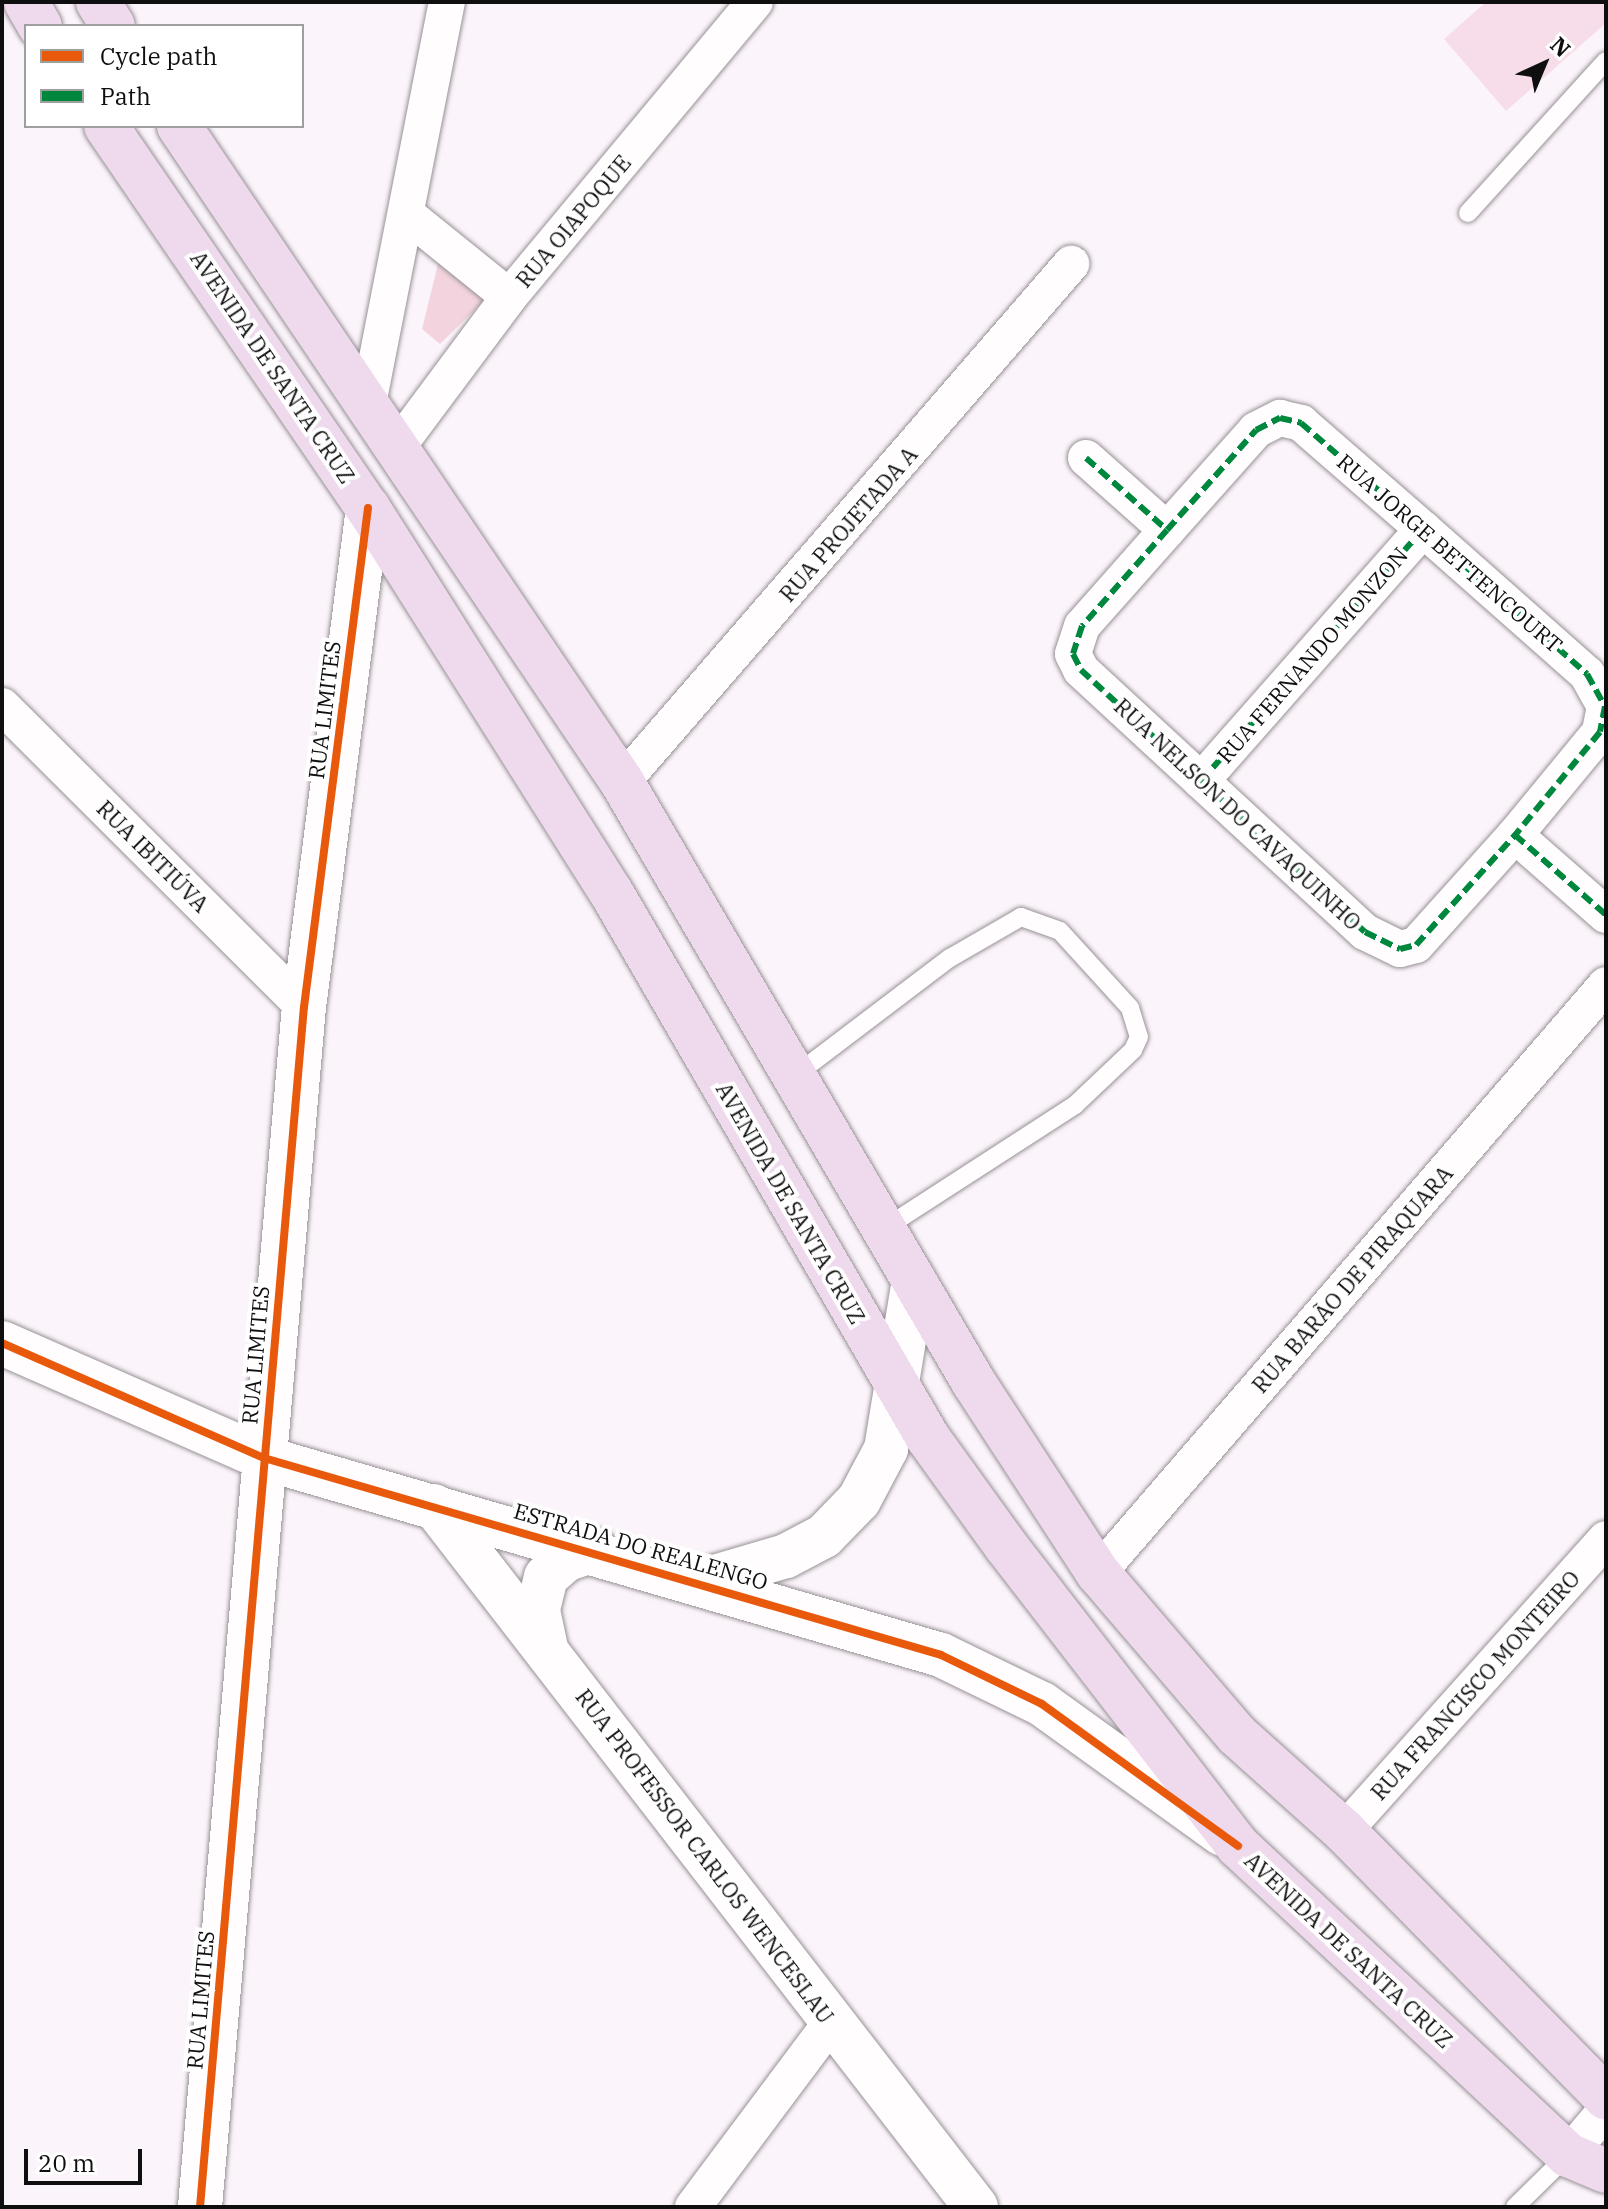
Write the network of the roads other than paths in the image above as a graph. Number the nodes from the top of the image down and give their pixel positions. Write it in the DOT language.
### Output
graph roads {
  1 [pos="26,2"];
  2 [pos="98,2"];
  3 [pos="447,2"];
  4 [pos="755,2"];
  5 [pos="39,24"];
  6 [pos="112,24"];
  7 [pos="1606,61"];
  8 [pos="107,128"];
  9 [pos="180,128"];
  10 [pos="1468,213"];
  11 [pos="410,217"];
  12 [pos="1071,264"];
  13 [pos="509,297"];
  14 [pos="368,404"];
  15 [pos="398,446"];
  16 [pos="1086,458"];
  17 [pos="368,508"];
  18 [pos="1423,529"];
  19 [pos="1167,530"];
  20 [pos="2,706"];
  21 [pos="1201,781"];
  22 [pos="622,782"];
  23 [pos="1515,835"];
  24 [pos="1606,915"];
  25 [pos="1606,985"];
  26 [pos="304,1007"];
  27 [pos="793,1077"];
  28 [pos="883,1229"];
  29 [pos="914,1280"];
  30 [pos="2,1343"];
  31 [pos="899,1388"];
  32 [pos="264,1458"];
  33 [pos="434,1506"];
  34 [pos="1606,1539"];
  35 [pos="595,1550"];
  36 [pos="1098,1573"];
  37 [pos="704,1580"];
  38 [pos="546,1648"];
  39 [pos="1344,1831"];
  40 [pos="1238,1846"];
  41 [pos="832,2021"];
  42 [pos="1606,2098"];
  43 [pos="1606,2110"];
  44 [pos="1587,2163"];
  45 [pos="200,2207"];
  46 [pos="693,2207"];
  47 [pos="976,2207"];
  48 [pos="1515,2207"];
  1 -- 5 [label="main road"];
  2 -- 6 [label="main road"];
  3 -- 11 [label="street"];
  4 -- 13 [label="street, RUA OIAPOQUE"];
  7 -- 10 [label="lane"];
  8 -- 17 [label="main road, AVENIDA DE SANTA CRUZ"];
  9 -- 14 [label="main road"];
  11 -- 13 [label="street"];
  11 -- 14 [label="street"];
  12 -- 22 [label="street, RUA PROJETADA A"];
  13 -- 15 [label="street, RUA OIAPOQUE"];
  14 -- 15 [label="main road"];
  15 -- 22 [label="main road"];
  16 -- 19 [label="street"];
  17 -- 26 [label="street, RUA LIMITES"];
  17 -- 31 [label="main road, AVENIDA DE SANTA CRUZ"];
  18 -- 19 [label="street, RUA JORGE BETTENCOURT"];
  18 -- 21 [label="street, RUA FERNANDO MONZON"];
  18 -- 23 [label="street, RUA JORGE BETTENCOURT"];
  19 -- 21 [label="street, RUA NELSON DO CAVAQUINHO"];
  20 -- 26 [label="street, RUA IBITIÚVA"];
  21 -- 23 [label="street, RUA NELSON DO CAVAQUINHO"];
  22 -- 27 [label="main road"];
  23 -- 24 [label="street"];
  25 -- 36 [label="street, RUA BARÃO DE PIRAQUARA"];
  26 -- 32 [label="street, RUA LIMITES"];
  27 -- 28 [label="main road"];
  27 -- 28 [label="lane"];
  28 -- 29 [label="main road"];
  29 -- 31 [label="street, ESTRADA DO REALENGO"];
  29 -- 36 [label="main road"];
  30 -- 32 [label="street, ESTRADA DO REALENGO"];
  31 -- 37 [label="street, ESTRADA DO REALENGO"];
  31 -- 40 [label="main road, AVENIDA DE SANTA CRUZ"];
  32 -- 33 [label="street, ESTRADA DO REALENGO"];
  32 -- 45 [label="street, RUA LIMITES"];
  33 -- 35 [label="street, ESTRADA DO REALENGO"];
  33 -- 38 [label="street, RUA PROFESSOR CARLOS WENCESLAU"];
  34 -- 39 [label="street, RUA FRANCISCO MONTEIRO"];
  35 -- 37 [label="street, ESTRADA DO REALENGO"];
  35 -- 38 [label="street"];
  36 -- 39 [label="main road"];
  37 -- 40 [label="street, ESTRADA DO REALENGO"];
  38 -- 41 [label="street, RUA PROFESSOR CARLOS WENCESLAU"];
  39 -- 42 [label="main road"];
  40 -- 44 [label="main road, AVENIDA DE SANTA CRUZ"];
  41 -- 46 [label="street"];
  41 -- 47 [label="street, RUA PROFESSOR CARLOS WENCESLAU"];
  43 -- 44 [label="street"];
  44 -- 48 [label="lane"];
}
